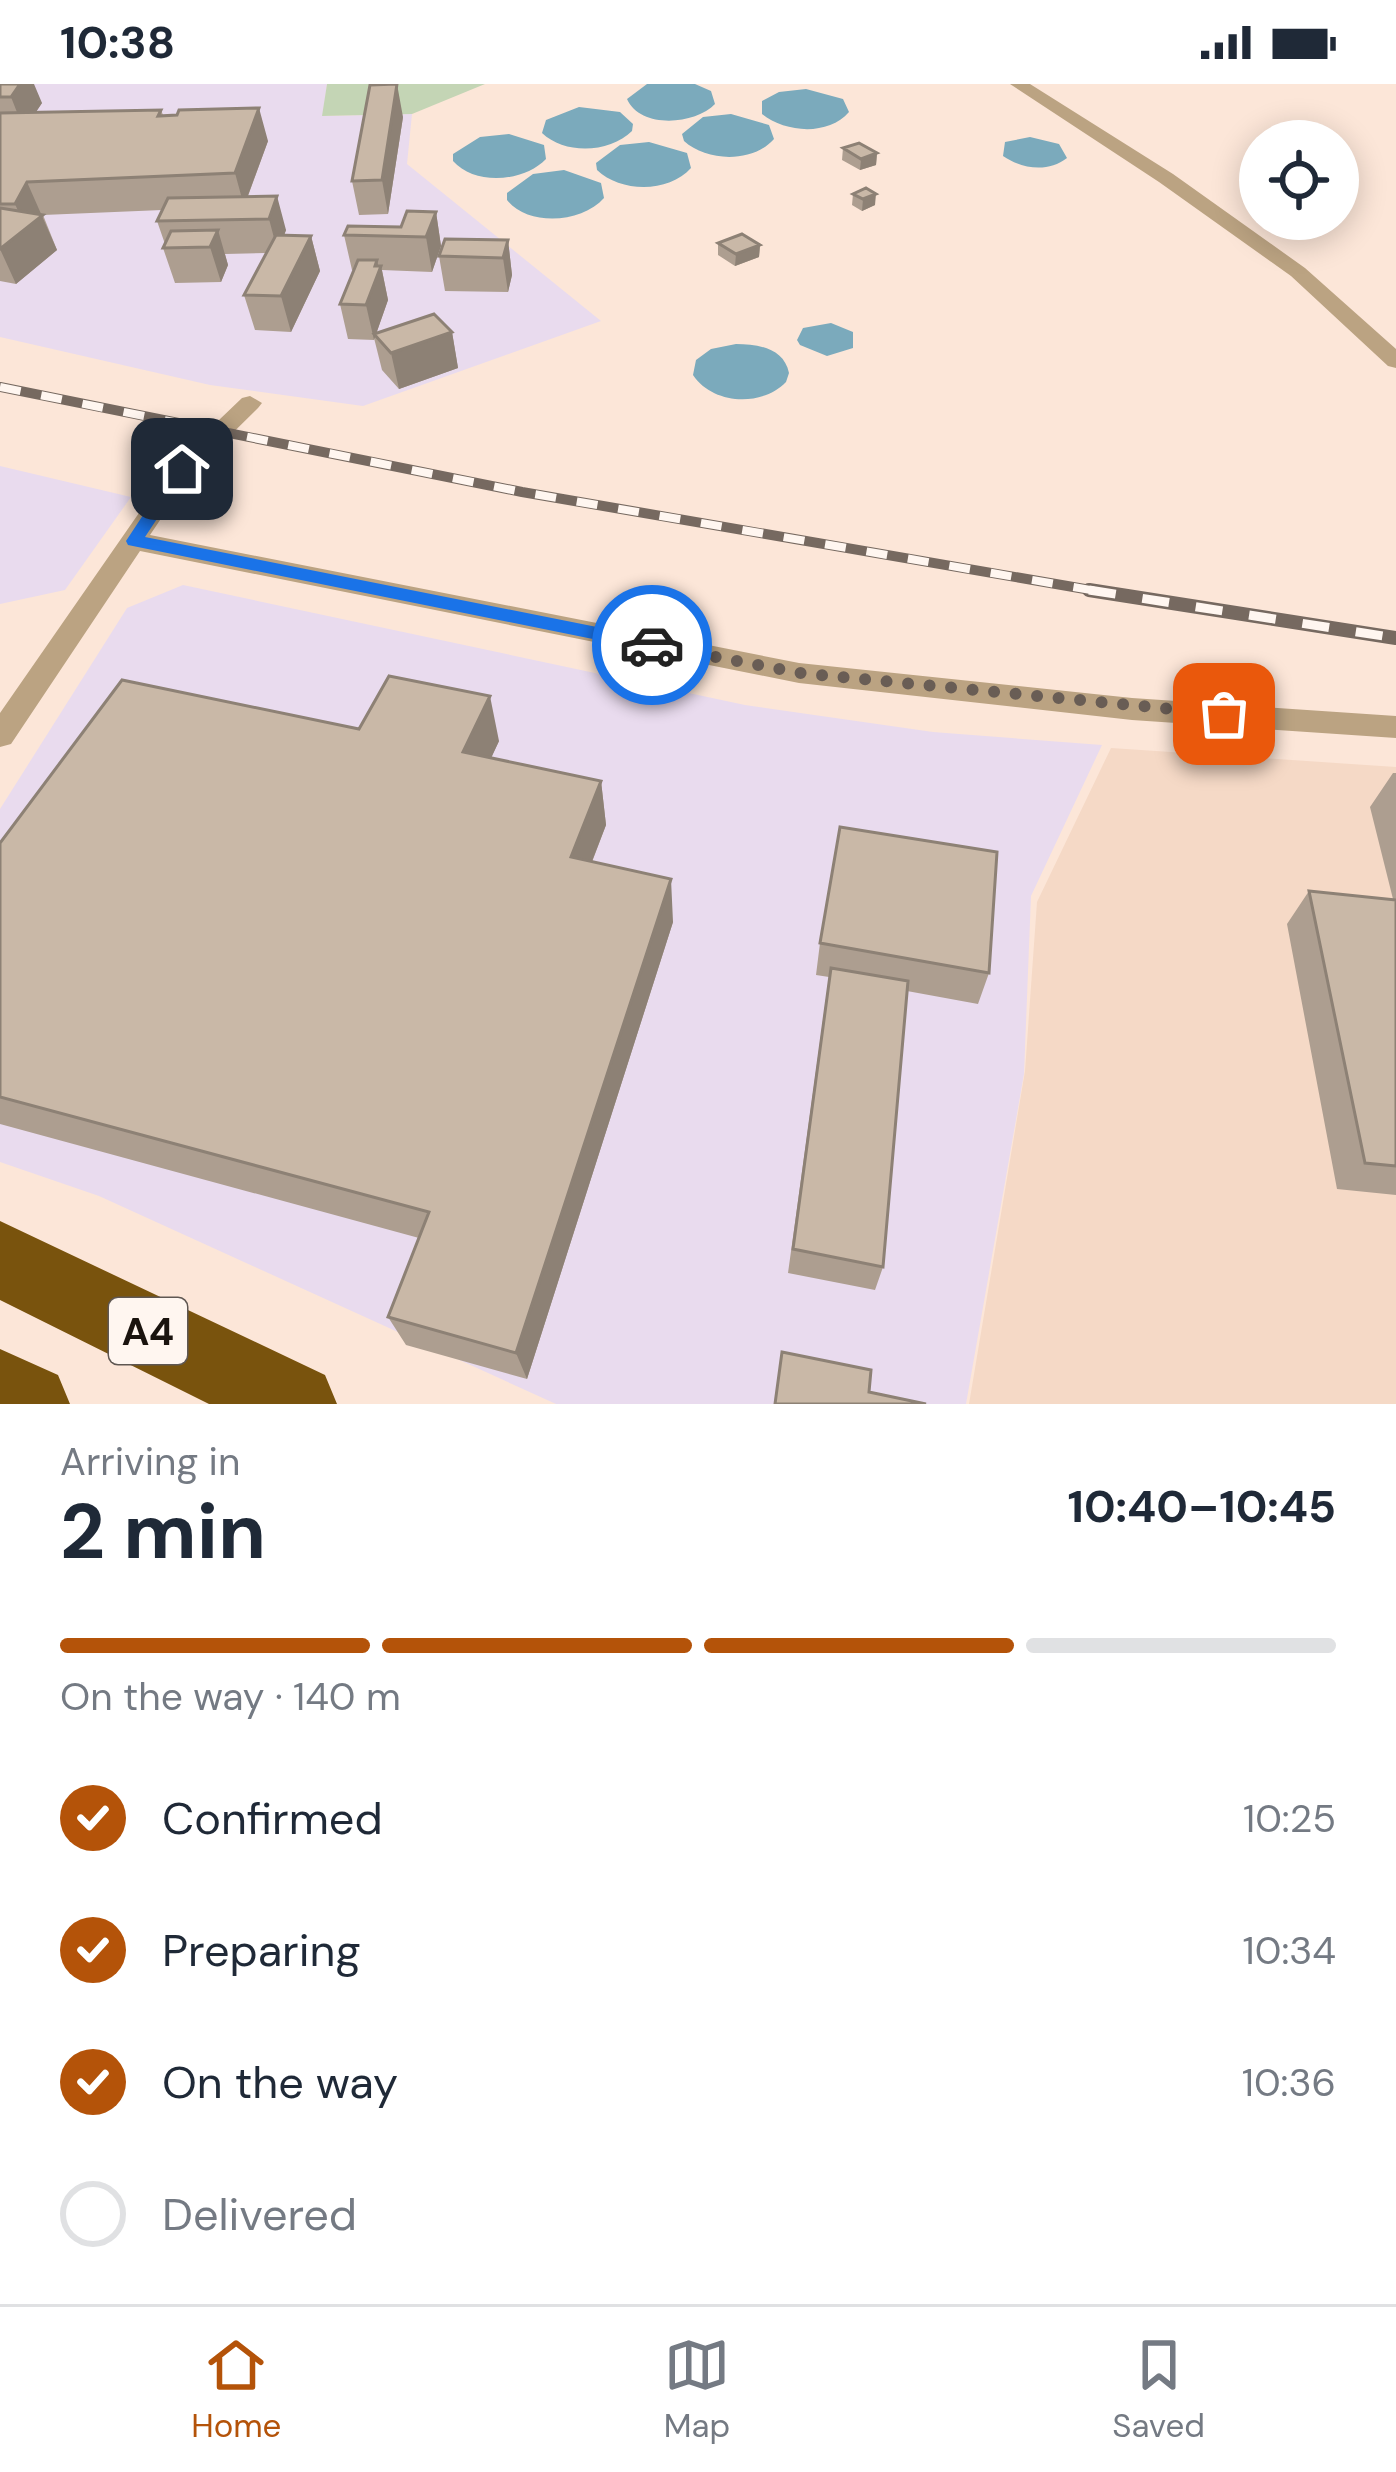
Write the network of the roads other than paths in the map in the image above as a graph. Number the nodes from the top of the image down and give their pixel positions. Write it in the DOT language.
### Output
graph roads {
  1 [pos="1018,84"];
  2 [pos="1396,362"];
  3 [pos="250,403"];
  4 [pos="134,541"];
  5 [pos="1396,727"];
  6 [pos="0,736"];
  7 [pos="0,1259"];
  8 [pos="0,1390"];
  9 [pos="29,1404"];
  10 [pos="296,1404"];
  1 -- 2 [label="street"];
  3 -- 4 [label="street"];
  4 -- 5 [label="street"];
  4 -- 6 [label="street"];
  7 -- 10 [label="highway, A4"];
  8 -- 9 [label="highway"];
}
